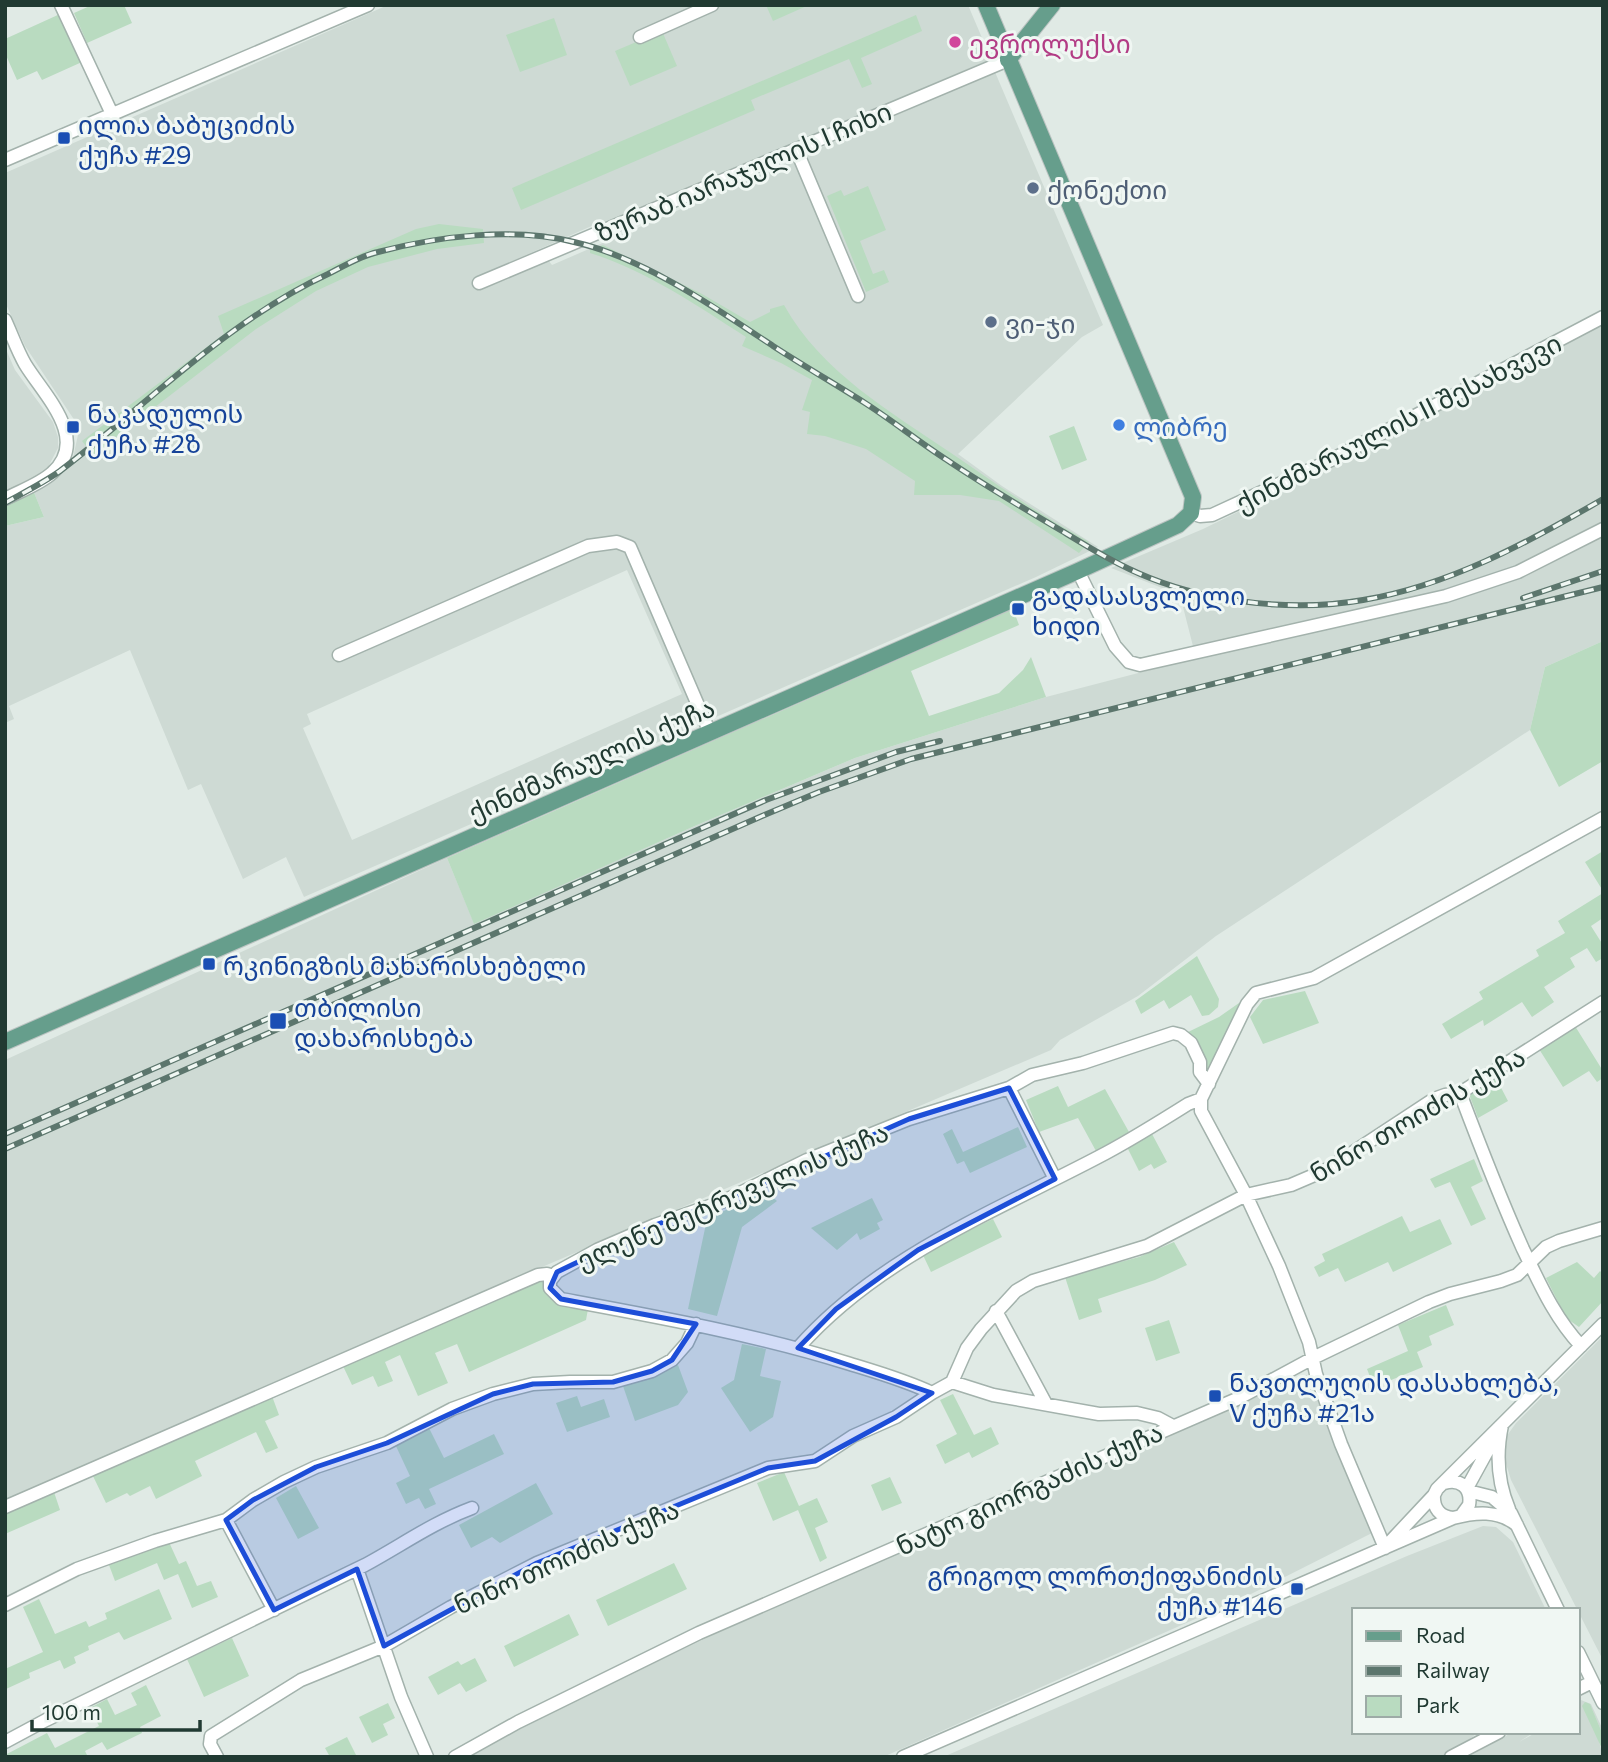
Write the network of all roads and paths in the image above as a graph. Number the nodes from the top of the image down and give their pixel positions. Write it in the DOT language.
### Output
graph roads {
  1 [pos="61,5"];
  2 [pos="368,5"];
  3 [pos="712,5"];
  4 [pos="986,5"];
  5 [pos="1052,5"];
  6 [pos="640,37"];
  7 [pos="1008,60"];
  8 [pos="112,114"];
  9 [pos="796,149"];
  10 [pos="5,160"];
  11 [pos="479,283"];
  12 [pos="858,296"];
  13 [pos="1603,317"];
  14 [pos="5,320"];
  15 [pos="5,499"];
  16 [pos="1191,513"];
  17 [pos="1603,529"];
  18 [pos="1078,571"];
  19 [pos="339,655"];
  20 [pos="710,733"];
  21 [pos="1603,818"];
  22 [pos="1603,1002"];
  23 [pos="5,1042"];
  24 [pos="1209,1084"];
  25 [pos="1009,1088"];
  26 [pos="1460,1093"];
  27 [pos="1201,1099"];
  28 [pos="1055,1179"];
  29 [pos="1246,1195"];
  30 [pos="1603,1228"];
  31 [pos="1530,1264"];
  32 [pos="554,1276"];
  33 [pos="996,1311"];
  34 [pos="696,1324"];
  35 [pos="1603,1324"];
  36 [pos="1581,1346"];
  37 [pos="798,1348"];
  38 [pos="1313,1358"];
  39 [pos="952,1382"];
  40 [pos="932,1393"];
  41 [pos="1046,1404"];
  42 [pos="1502,1424"];
  43 [pos="1173,1426"];
  44 [pos="1444,1483"];
  45 [pos="1468,1490"];
  46 [pos="1434,1494"];
  47 [pos="5,1507"];
  48 [pos="472,1508"];
  49 [pos="1511,1513"];
  50 [pos="1457,1517"];
  51 [pos="226,1520"];
  52 [pos="1517,1525"];
  53 [pos="1385,1548"];
  54 [pos="357,1569"];
  55 [pos="5,1605"];
  56 [pos="1557,1608"];
  57 [pos="274,1610"];
  58 [pos="384,1646"];
  59 [pos="1580,1656"];
  60 [pos="1592,1682"];
  61 [pos="1580,1688"];
  62 [pos="1603,1703"];
  63 [pos="1495,1734"];
  64 [pos="5,1742"];
  65 [pos="217,1757"];
  66 [pos="427,1757"];
  67 [pos="454,1757"];
  68 [pos="903,1757"];
  69 [pos="1451,1757"];
  1 -- 8 [label="street"];
  2 -- 8 [label="street"];
  3 -- 6 [label="street"];
  4 -- 7 [label="main road"];
  5 -- 7 [label="main road"];
  7 -- 9 [label="street, ზურაბ იარაჯულის I ჩიხი"];
  7 -- 16 [label="main road"];
  8 -- 10 [label="street"];
  9 -- 11 [label="street, ზურაბ იარაჯულის I ჩიხი"];
  9 -- 12 [label="street"];
  13 -- 16 [label="street, ქინძმარაულის II შესახვევი"];
  14 -- 15 [label="street"];
  16 -- 18 [label="main road, ქინძმარაულის ქუჩა"];
  17 -- 18 [label="street"];
  18 -- 20 [label="main road, ქინძმარაულის ქუჩა"];
  19 -- 20 [label="street"];
  20 -- 23 [label="main road, ქინძმარაულის ქუჩა"];
  21 -- 24 [label="street"];
  22 -- 26 [label="street, ნინო თოიძის ქუჩა"];
  24 -- 25 [label="street, ელენე მეტრეველის ქუჩა"];
  24 -- 27 [label="street"];
  25 -- 28 [label="street"];
  25 -- 32 [label="street, ელენე მეტრეველის ქუჩა"];
  26 -- 29 [label="street, ნინო თოიძის ქუჩა"];
  26 -- 31 [label="street"];
  27 -- 28 [label="street"];
  27 -- 29 [label="street"];
  28 -- 37 [label="street"];
  29 -- 33 [label="street, ნინო თოიძის ქუჩა"];
  29 -- 38 [label="street"];
  30 -- 31 [label="street, ნატო გიორგაძის ქუჩა"];
  31 -- 36 [label="street"];
  31 -- 38 [label="street, ნატო გიორგაძის ქუჩა"];
  32 -- 34 [label="street, ელენე მეტრეველის ქუჩა"];
  32 -- 47 [label="street"];
  33 -- 39 [label="street, ნინო თოიძის ქუჩა"];
  33 -- 41 [label="street"];
  34 -- 37 [label="street"];
  34 -- 51 [label="street"];
  35 -- 36 [label="street"];
  36 -- 42 [label="street"];
  37 -- 40 [label="street"];
  38 -- 43 [label="street, ნატო გიორგაძის ქუჩა"];
  38 -- 53 [label="street"];
  39 -- 40 [label="street, ნინო თოიძის ქუჩა"];
  39 -- 41 [label="street"];
  40 -- 58 [label="street, ნინო თოიძის ქუჩა"];
  41 -- 43 [label="street"];
  42 -- 44 [label="street"];
  42 -- 45 [label="street"];
  42 -- 49 [label="street"];
  43 -- 67 [label="street, ნატო გიორგაძის ქუჩა"];
  44 -- 45 [label="street"];
  44 -- 46 [label="street"];
  45 -- 49 [label="street"];
  45 -- 50 [label="street"];
  46 -- 50 [label="street"];
  46 -- 53 [label="street"];
  48 -- 54 [label="street"];
  49 -- 52 [label="street"];
  50 -- 52 [label="street"];
  50 -- 53 [label="street"];
  51 -- 55 [label="street"];
  51 -- 57 [label="street"];
  52 -- 56 [label="street"];
  53 -- 68 [label="street"];
  54 -- 57 [label="street"];
  54 -- 58 [label="street"];
  57 -- 64 [label="street"];
  58 -- 65 [label="street, ნინო თოიძის ქუჩა"];
  58 -- 66 [label="street"];
  59 -- 60 [label="street"];
  60 -- 61 [label="street"];
  60 -- 62 [label="street"];
  63 -- 69 [label="street"];
}
